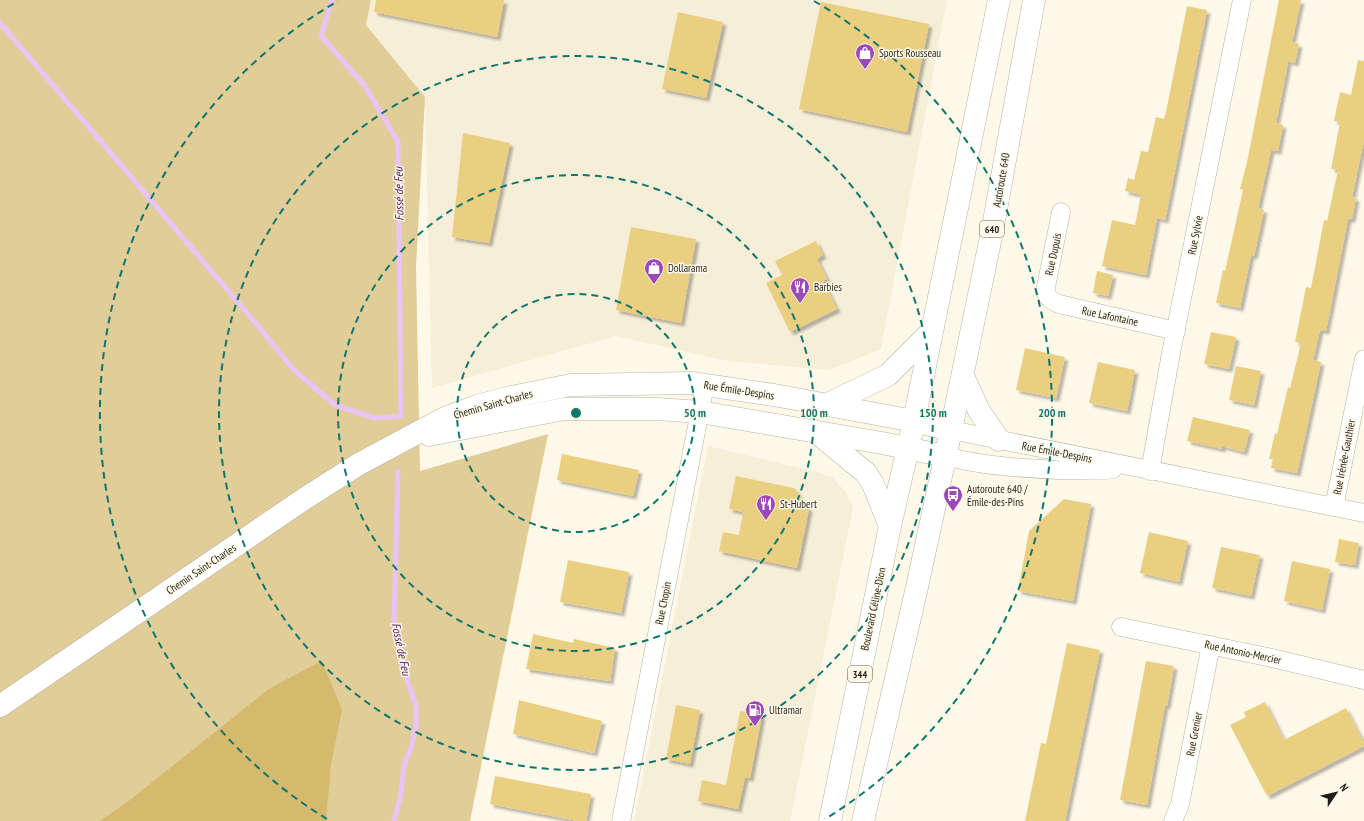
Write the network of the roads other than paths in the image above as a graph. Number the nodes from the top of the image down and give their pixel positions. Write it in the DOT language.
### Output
graph roads {
  1 [pos="999,0"];
  2 [pos="1034,0"];
  3 [pos="1242,0"];
  4 [pos="1061,212"];
  5 [pos="1046,295"];
  6 [pos="1176,331"];
  7 [pos="931,332"];
  8 [pos="1364,359"];
  9 [pos="963,376"];
  10 [pos="583,384"];
  11 [pos="705,385"];
  12 [pos="826,405"];
  13 [pos="584,408"];
  14 [pos="700,412"];
  15 [pos="914,421"];
  16 [pos="951,430"];
  17 [pos="815,431"];
  18 [pos="407,438"];
  19 [pos="999,440"];
  20 [pos="908,448"];
  21 [pos="945,456"];
  22 [pos="1128,467"];
  23 [pos="1150,471"];
  24 [pos="1334,507"];
  25 [pos="1364,513"];
  26 [pos="890,526"];
  27 [pos="1122,627"];
  28 [pos="1211,646"];
  29 [pos="1364,680"];
  30 [pos="0,706"];
  31 [pos="621,821"];
  32 [pos="830,821"];
  33 [pos="863,821"];
  34 [pos="1173,821"];
  1 -- 7 [label="main road"];
  2 -- 9 [label="main road, Autoroute 640 / 640"];
  3 -- 6 [label="street, Rue Sylvie"];
  4 -- 5 [label="street, Rue Dupuis"];
  5 -- 6 [label="street, Rue Lafontaine"];
  6 -- 23 [label="street, Rue Sylvie"];
  7 -- 12 [label="main road"];
  7 -- 15 [label="main road"];
  8 -- 24 [label="street, Rue Irénée-Gauthier"];
  9 -- 16 [label="main road, Autoroute 640 / 640"];
  9 -- 19 [label="main road"];
  10 -- 11 [label="main road, Rue Émile-Despins"];
  10 -- 18 [label="main road, Chemin Saint-Charles"];
  11 -- 12 [label="main road, Rue Émile-Despins"];
  11 -- 14 [label="street, Rue Chopin"];
  12 -- 15 [label="main road, Rue Émile-Despins"];
  13 -- 14 [label="main road, Rue Émile-Despins"];
  13 -- 18 [label="main road, Chemin Saint-Charles"];
  14 -- 17 [label="main road, Rue Émile-Despins"];
  14 -- 31 [label="street, Rue Chopin"];
  15 -- 16 [label="main road, Rue Émile-Despins"];
  15 -- 20 [label="main road, Boulevard Céline-Dion"];
  16 -- 19 [label="street, Rue Émile-Despins"];
  16 -- 21 [label="main road, 640"];
  17 -- 20 [label="main road, Rue Émile-Despins"];
  17 -- 26 [label="main road"];
  18 -- 30 [label="main road, Chemin Saint-Charles"];
  19 -- 22 [label="street, Rue Émile-Despins"];
  20 -- 21 [label="main road, Rue Émile-Despins"];
  20 -- 26 [label="main road, Boulevard Céline-Dion"];
  21 -- 22 [label="street, Rue Émile-Despins"];
  21 -- 33 [label="main road"];
  22 -- 23 [label="street, Rue Émile-Despins"];
  23 -- 24 [label="street, Rue Émile-Despins"];
  24 -- 25 [label="street, Rue Émile-Despins"];
  26 -- 32 [label="main road, Boulevard Céline-Dion / 344"];
  27 -- 28 [label="street, Rue Antonio-Mercier"];
  28 -- 29 [label="street, Rue Antonio-Mercier"];
  28 -- 34 [label="street, Rue Grenier"];
}
